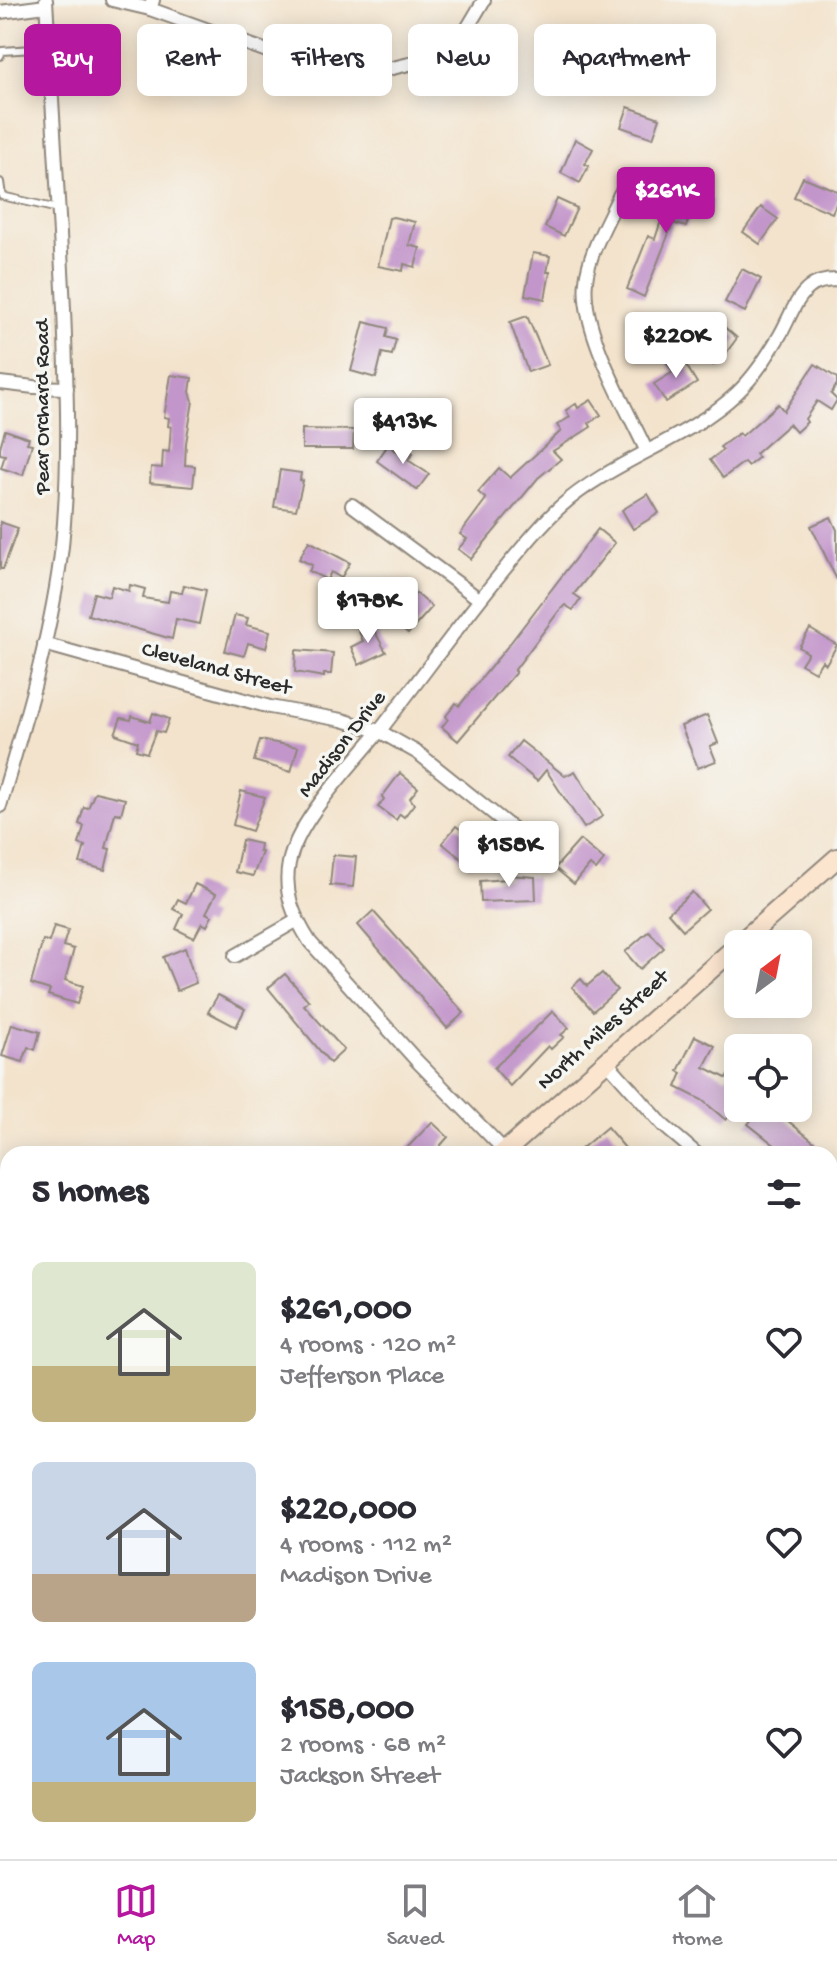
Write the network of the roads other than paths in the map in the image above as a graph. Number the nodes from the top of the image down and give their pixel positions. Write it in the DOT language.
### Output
graph roads {
  1 [pos="112,0"];
  2 [pos="484,0"];
  3 [pos="46,3"];
  4 [pos="151,4"];
  5 [pos="0,12"];
  6 [pos="48,24"];
  7 [pos="24,50"];
  8 [pos="0,56"];
  9 [pos="52,96"];
  10 [pos="0,182"];
  11 [pos="620,194"];
  12 [pos="58,209"];
  13 [pos="837,280"];
  14 [pos="0,383"];
  15 [pos="67,388"];
  16 [pos="646,450"];
  17 [pos="352,505"];
  18 [pos="479,599"];
  19 [pos="44,644"];
  20 [pos="379,731"];
  21 [pos="0,806"];
  22 [pos="518,833"];
  23 [pos="837,858"];
  24 [pos="296,921"];
  25 [pos="754,930"];
  26 [pos="235,956"];
  27 [pos="724,956"];
  28 [pos="606,1061"];
  29 [pos="498,1146"];
  30 [pos="513,1146"];
  31 [pos="688,1146"];
  1 -- 4 [label="street"];
  2 -- 4 [label="street"];
  3 -- 5 [label="street"];
  3 -- 6 [label="street, Pear Orchard Road"];
  7 -- 8 [label="lane"];
  9 -- 12 [label="street, Pear Orchard Road"];
  10 -- 12 [label="lane"];
  11 -- 16 [label="street"];
  12 -- 15 [label="street, Pear Orchard Road"];
  13 -- 16 [label="street, Madison Drive"];
  14 -- 15 [label="street"];
  15 -- 19 [label="street, Pear Orchard Road"];
  16 -- 18 [label="street, Madison Drive"];
  17 -- 18 [label="street"];
  18 -- 20 [label="street, Madison Drive"];
  19 -- 20 [label="street, Cleveland Street"];
  19 -- 21 [label="street, Pear Orchard Road"];
  20 -- 22 [label="street, Cleveland Street"];
  20 -- 24 [label="street, Madison Drive"];
  23 -- 25 [label="main road, North Miles Street"];
  24 -- 26 [label="street"];
  24 -- 29 [label="street, Madison Drive"];
  27 -- 28 [label="main road, North Miles Street"];
  28 -- 30 [label="main road, North Miles Street"];
  28 -- 31 [label="street"];
}
